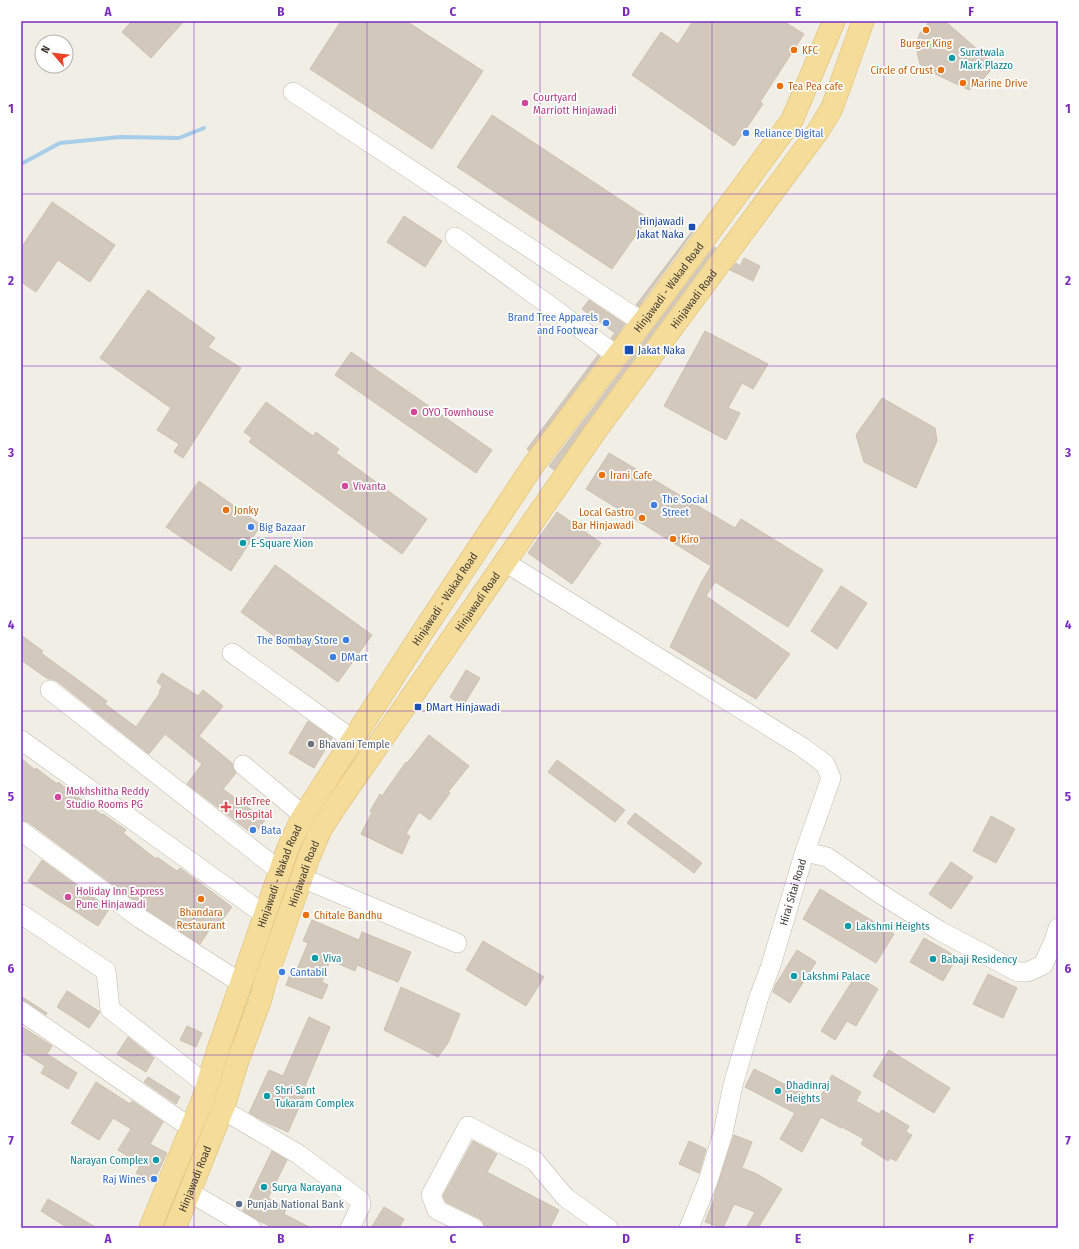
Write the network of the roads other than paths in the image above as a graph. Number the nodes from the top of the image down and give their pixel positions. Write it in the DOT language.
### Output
graph roads {
  1 [pos="834,21"];
  2 [pos="862,21"];
  3 [pos="293,92"];
  4 [pos="455,237"];
  5 [pos="642,322"];
  6 [pos="617,356"];
  7 [pos="504,562"];
  8 [pos="232,653"];
  9 [pos="50,690"];
  10 [pos="352,739"];
  11 [pos="21,740"];
  12 [pos="243,765"];
  13 [pos="303,815"];
  14 [pos="21,831"];
  15 [pos="804,854"];
  16 [pos="280,871"];
  17 [pos="302,878"];
  18 [pos="21,914"];
  19 [pos="265,915"];
  20 [pos="1058,928"];
  21 [pos="457,943"];
  22 [pos="241,983"];
  23 [pos="21,1011"];
  24 [pos="207,1085"];
  25 [pos="223,1110"];
  26 [pos="191,1128"];
  27 [pos="187,1198"];
  28 [pos="150,1228"];
  29 [pos="174,1228"];
  30 [pos="228,1228"];
  31 [pos="251,1228"];
  32 [pos="350,1228"];
  33 [pos="474,1228"];
  34 [pos="608,1228"];
  35 [pos="689,1228"];
  1 -- 5 [label="main road, Hinjawadi - Wakad Road"];
  2 -- 7 [label="main road, Hinjawadi Road"];
  3 -- 5 [label="street"];
  4 -- 6 [label="street"];
  5 -- 6 [label="main road, Hinjawadi - Wakad Road"];
  6 -- 10 [label="main road, Hinjawadi - Wakad Road"];
  7 -- 15 [label="street"];
  7 -- 17 [label="main road, Hinjawadi Road"];
  8 -- 10 [label="street"];
  9 -- 16 [label="street"];
  10 -- 13 [label="main road, Hinjawadi - Wakad Road"];
  11 -- 19 [label="street"];
  12 -- 13 [label="street"];
  13 -- 16 [label="main road, Hinjawadi - Wakad Road"];
  14 -- 22 [label="street"];
  15 -- 20 [label="street, Hirai Sitai Road"];
  15 -- 35 [label="street, Hirai Sitai Road"];
  16 -- 19 [label="main road, Hinjawadi - Wakad Road"];
  17 -- 21 [label="street"];
  17 -- 25 [label="main road, Hinjawadi Road"];
  18 -- 24 [label="street"];
  19 -- 22 [label="main road, Hinjawadi - Wakad Road"];
  22 -- 24 [label="main road, Hinjawadi - Wakad Road"];
  23 -- 26 [label="street"];
  24 -- 26 [label="main road, Hinjawadi - Wakad Road"];
  25 -- 27 [label="main road, Hinjawadi Road"];
  25 -- 32 [label="street"];
  26 -- 28 [label="main road, Hinjawadi - Wakad Road"];
  27 -- 29 [label="main road, Hinjawadi Road"];
  27 -- 30 [label="street"];
  27 -- 31 [label="street"];
  33 -- 34 [label="street"];
}
